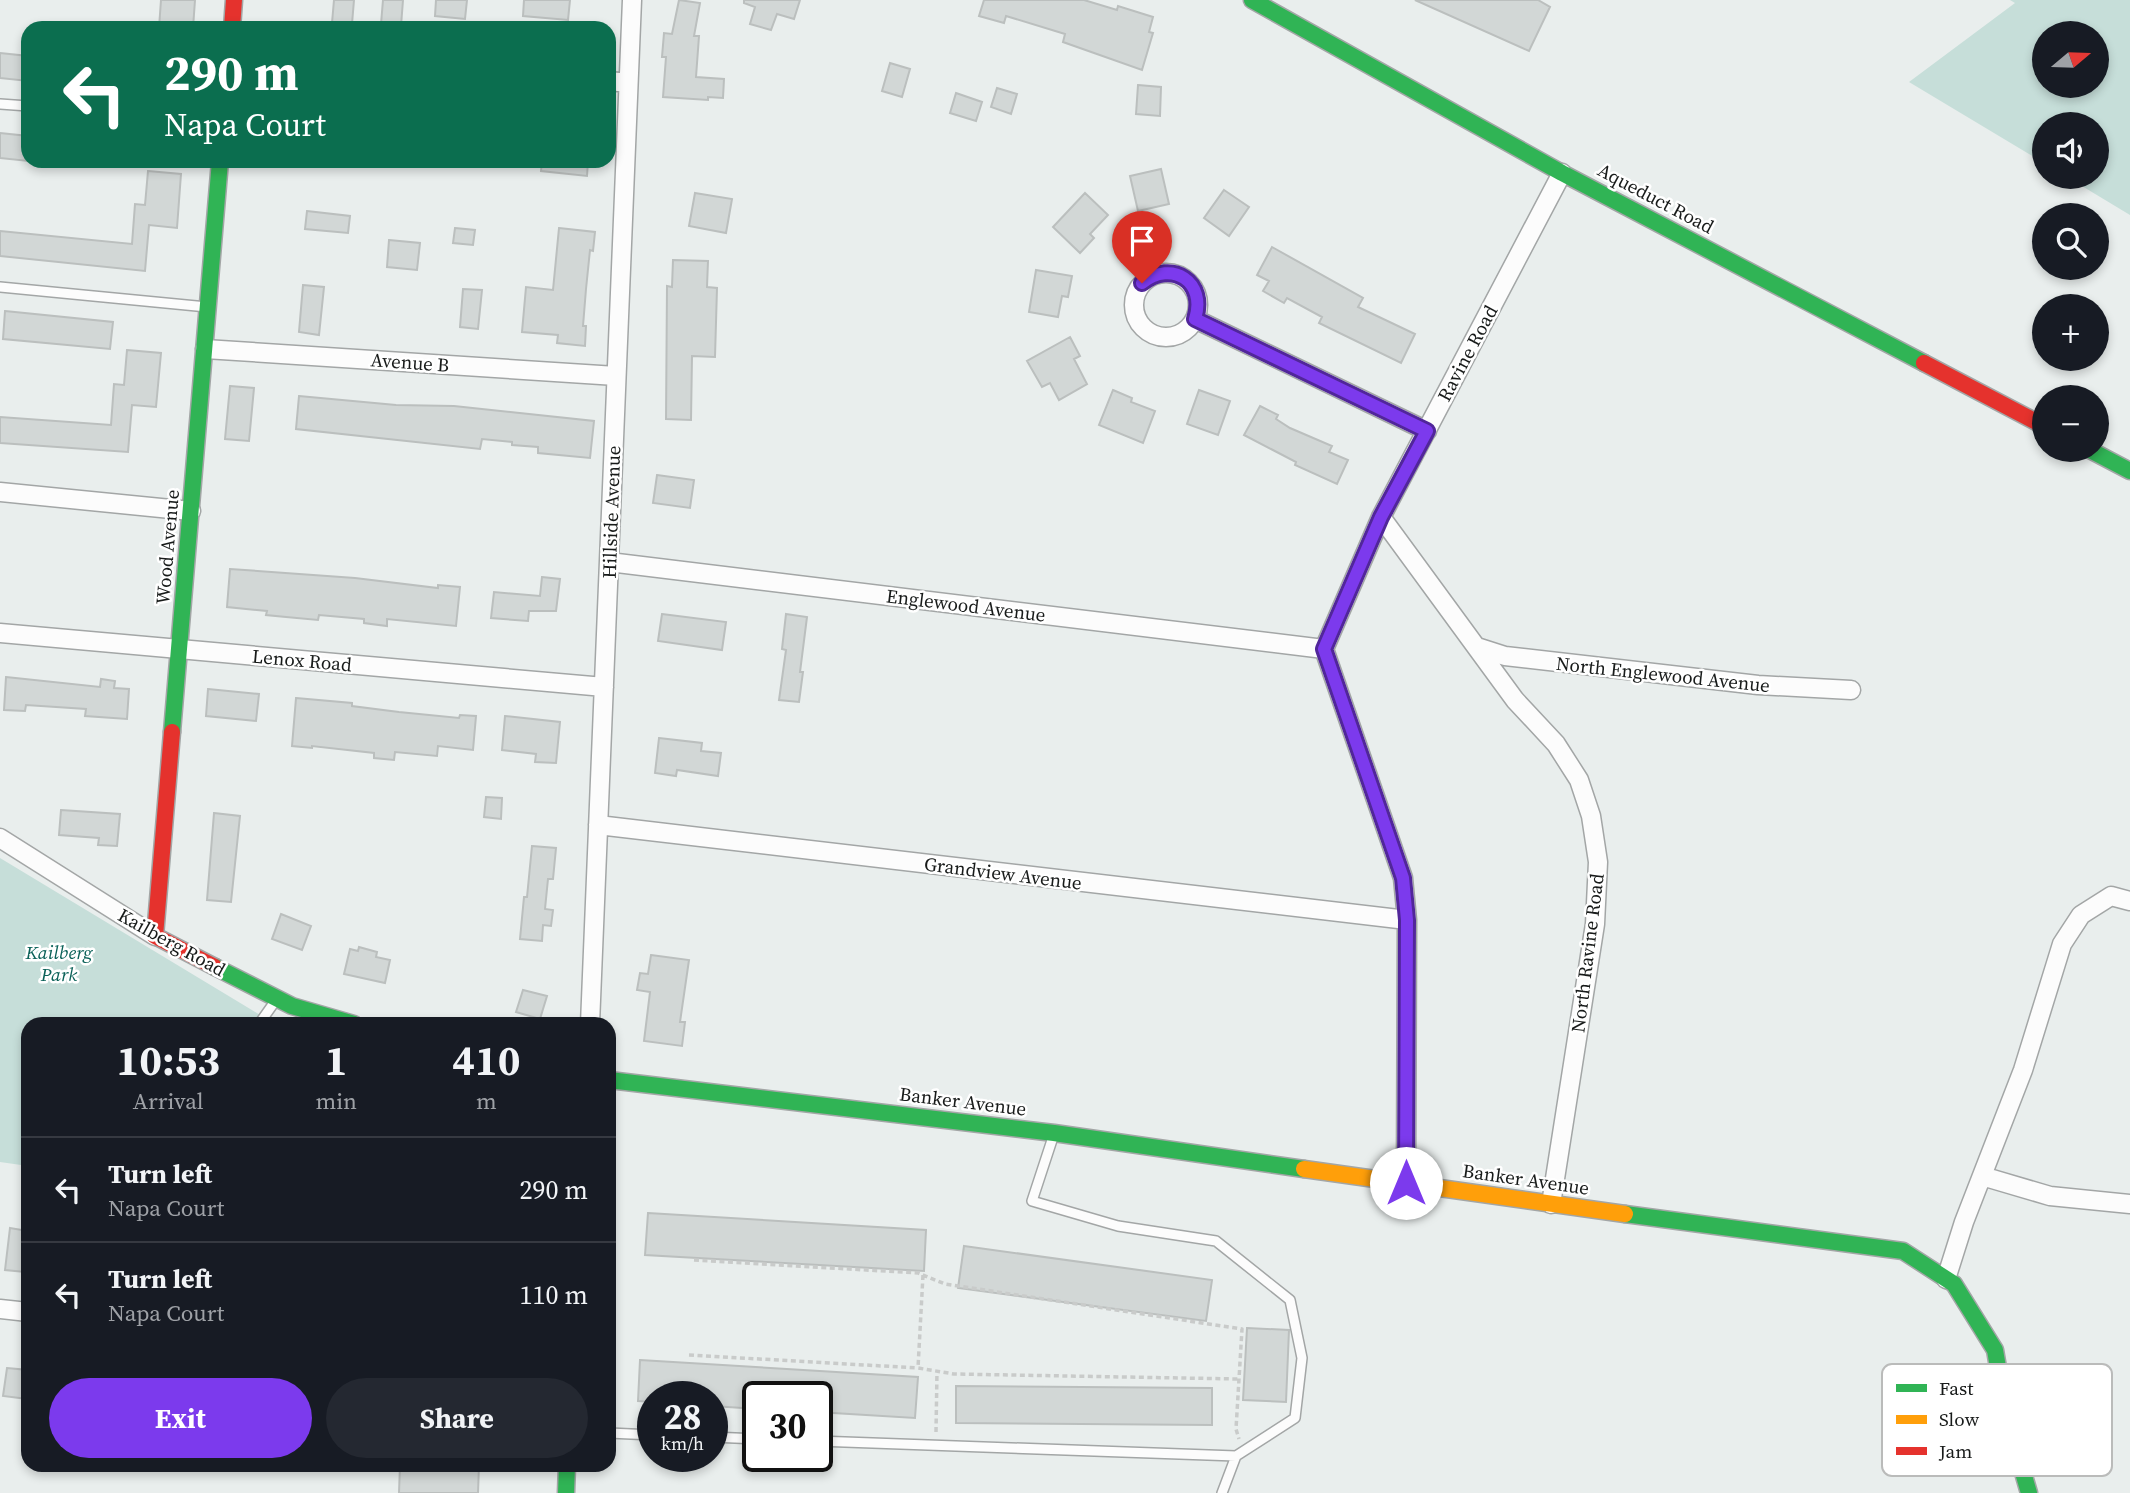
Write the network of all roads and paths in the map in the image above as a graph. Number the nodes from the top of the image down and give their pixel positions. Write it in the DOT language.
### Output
graph roads {
  1 [pos="234,0"];
  2 [pos="632,0"];
  3 [pos="1252,0"];
  4 [pos="232,21"];
  5 [pos="616,82"];
  6 [pos="628,83"];
  7 [pos="0,104"];
  8 [pos="21,106"];
  9 [pos="219,168"];
  10 [pos="1562,173"];
  11 [pos="0,287"];
  12 [pos="208,307"];
  13 [pos="1195,319"];
  14 [pos="205,349"];
  15 [pos="616,376"];
  16 [pos="2032,420"];
  17 [pos="1427,431"];
  18 [pos="2109,460"];
  19 [pos="2130,471"];
  20 [pos="0,492"];
  21 [pos="191,510"];
  22 [pos="1381,517"];
  23 [pos="608,562"];
  24 [pos="0,633"];
  25 [pos="1477,647"];
  26 [pos="179,649"];
  27 [pos="1324,649"];
  28 [pos="604,687"];
  29 [pos="1851,690"];
  30 [pos="598,825"];
  31 [pos="0,838"];
  32 [pos="2130,901"];
  33 [pos="1407,920"];
  34 [pos="155,936"];
  35 [pos="277,998"];
  36 [pos="263,1017"];
  37 [pos="330,1017"];
  38 [pos="590,1017"];
  39 [pos="616,1081"];
  40 [pos="1054,1133"];
  41 [pos="1982,1176"];
  42 [pos="1406,1183"];
  43 [pos="1551,1204"];
  44 [pos="2130,1204"];
  45 [pos="694,1260"];
  46 [pos="923,1274"];
  47 [pos="1946,1279"];
  48 [pos="0,1309"];
  49 [pos="21,1311"];
  50 [pos="689,1355"];
  51 [pos="1997,1364"];
  52 [pos="918,1368"];
  53 [pos="937,1371"];
  54 [pos="1239,1379"];
  55 [pos="616,1433"];
  56 [pos="637,1434"];
  57 [pos="833,1442"];
  58 [pos="935,1445"];
  59 [pos="1240,1454"];
  60 [pos="567,1472"];
  61 [pos="2024,1476"];
  62 [pos="566,1493"];
  63 [pos="1222,1493"];
  64 [pos="2029,1493"];
  1 -- 4 [label="street"];
  2 -- 6 [label="street, Hillside Avenue"];
  3 -- 10 [label="street, Aqueduct Road"];
  5 -- 6 [label="street"];
  6 -- 15 [label="street, Hillside Avenue"];
  7 -- 8 [label="lane"];
  9 -- 12 [label="street, Wood Avenue"];
  10 -- 16 [label="street, Aqueduct Road"];
  10 -- 17 [label="street, Ravine Road"];
  11 -- 12 [label="lane"];
  12 -- 14 [label="street, Wood Avenue"];
  13 -- 17 [label="street"];
  14 -- 15 [label="street, Avenue B"];
  14 -- 21 [label="street, Wood Avenue"];
  15 -- 23 [label="street, Hillside Avenue"];
  17 -- 22 [label="street, Ravine Road"];
  18 -- 19 [label="street"];
  20 -- 21 [label="street"];
  21 -- 26 [label="street, Wood Avenue"];
  22 -- 25 [label="street, North Ravine Road"];
  22 -- 27 [label="street, Ravine Road"];
  23 -- 27 [label="street, Englewood Avenue"];
  23 -- 28 [label="street, Hillside Avenue"];
  24 -- 26 [label="street, Lenox Road"];
  25 -- 29 [label="street, North Englewood Avenue"];
  25 -- 43 [label="street, North Ravine Road"];
  26 -- 28 [label="street, Lenox Road"];
  26 -- 34 [label="street, Wood Avenue"];
  27 -- 33 [label="street"];
  28 -- 30 [label="street, Hillside Avenue"];
  30 -- 33 [label="street, Grandview Avenue"];
  30 -- 38 [label="street, Hillside Avenue"];
  31 -- 34 [label="street, Kailberg Road"];
  32 -- 41 [label="street"];
  33 -- 42 [label="street"];
  34 -- 35 [label="street, Kailberg Road"];
  35 -- 36 [label="lane"];
  35 -- 37 [label="street, Kailberg Road"];
  39 -- 40 [label="street, Banker Avenue"];
  40 -- 42 [label="street, Banker Avenue"];
  40 -- 59 [label="lane"];
  41 -- 44 [label="street"];
  41 -- 47 [label="street"];
  42 -- 43 [label="street, Banker Avenue"];
  43 -- 47 [label="street, Banker Avenue"];
  45 -- 46 [label="path"];
  46 -- 52 [label="path"];
  46 -- 54 [label="path"];
  47 -- 51 [label="street, Banker Avenue"];
  48 -- 49 [label="street"];
  50 -- 52 [label="path"];
  52 -- 53 [label="path"];
  53 -- 54 [label="path"];
  53 -- 58 [label="path"];
  54 -- 59 [label="path"];
  55 -- 56 [label="lane"];
  57 -- 58 [label="lane"];
  58 -- 59 [label="lane"];
  59 -- 63 [label="lane"];
  60 -- 62 [label="street"];
  61 -- 64 [label="street, Banker Avenue"];
}
